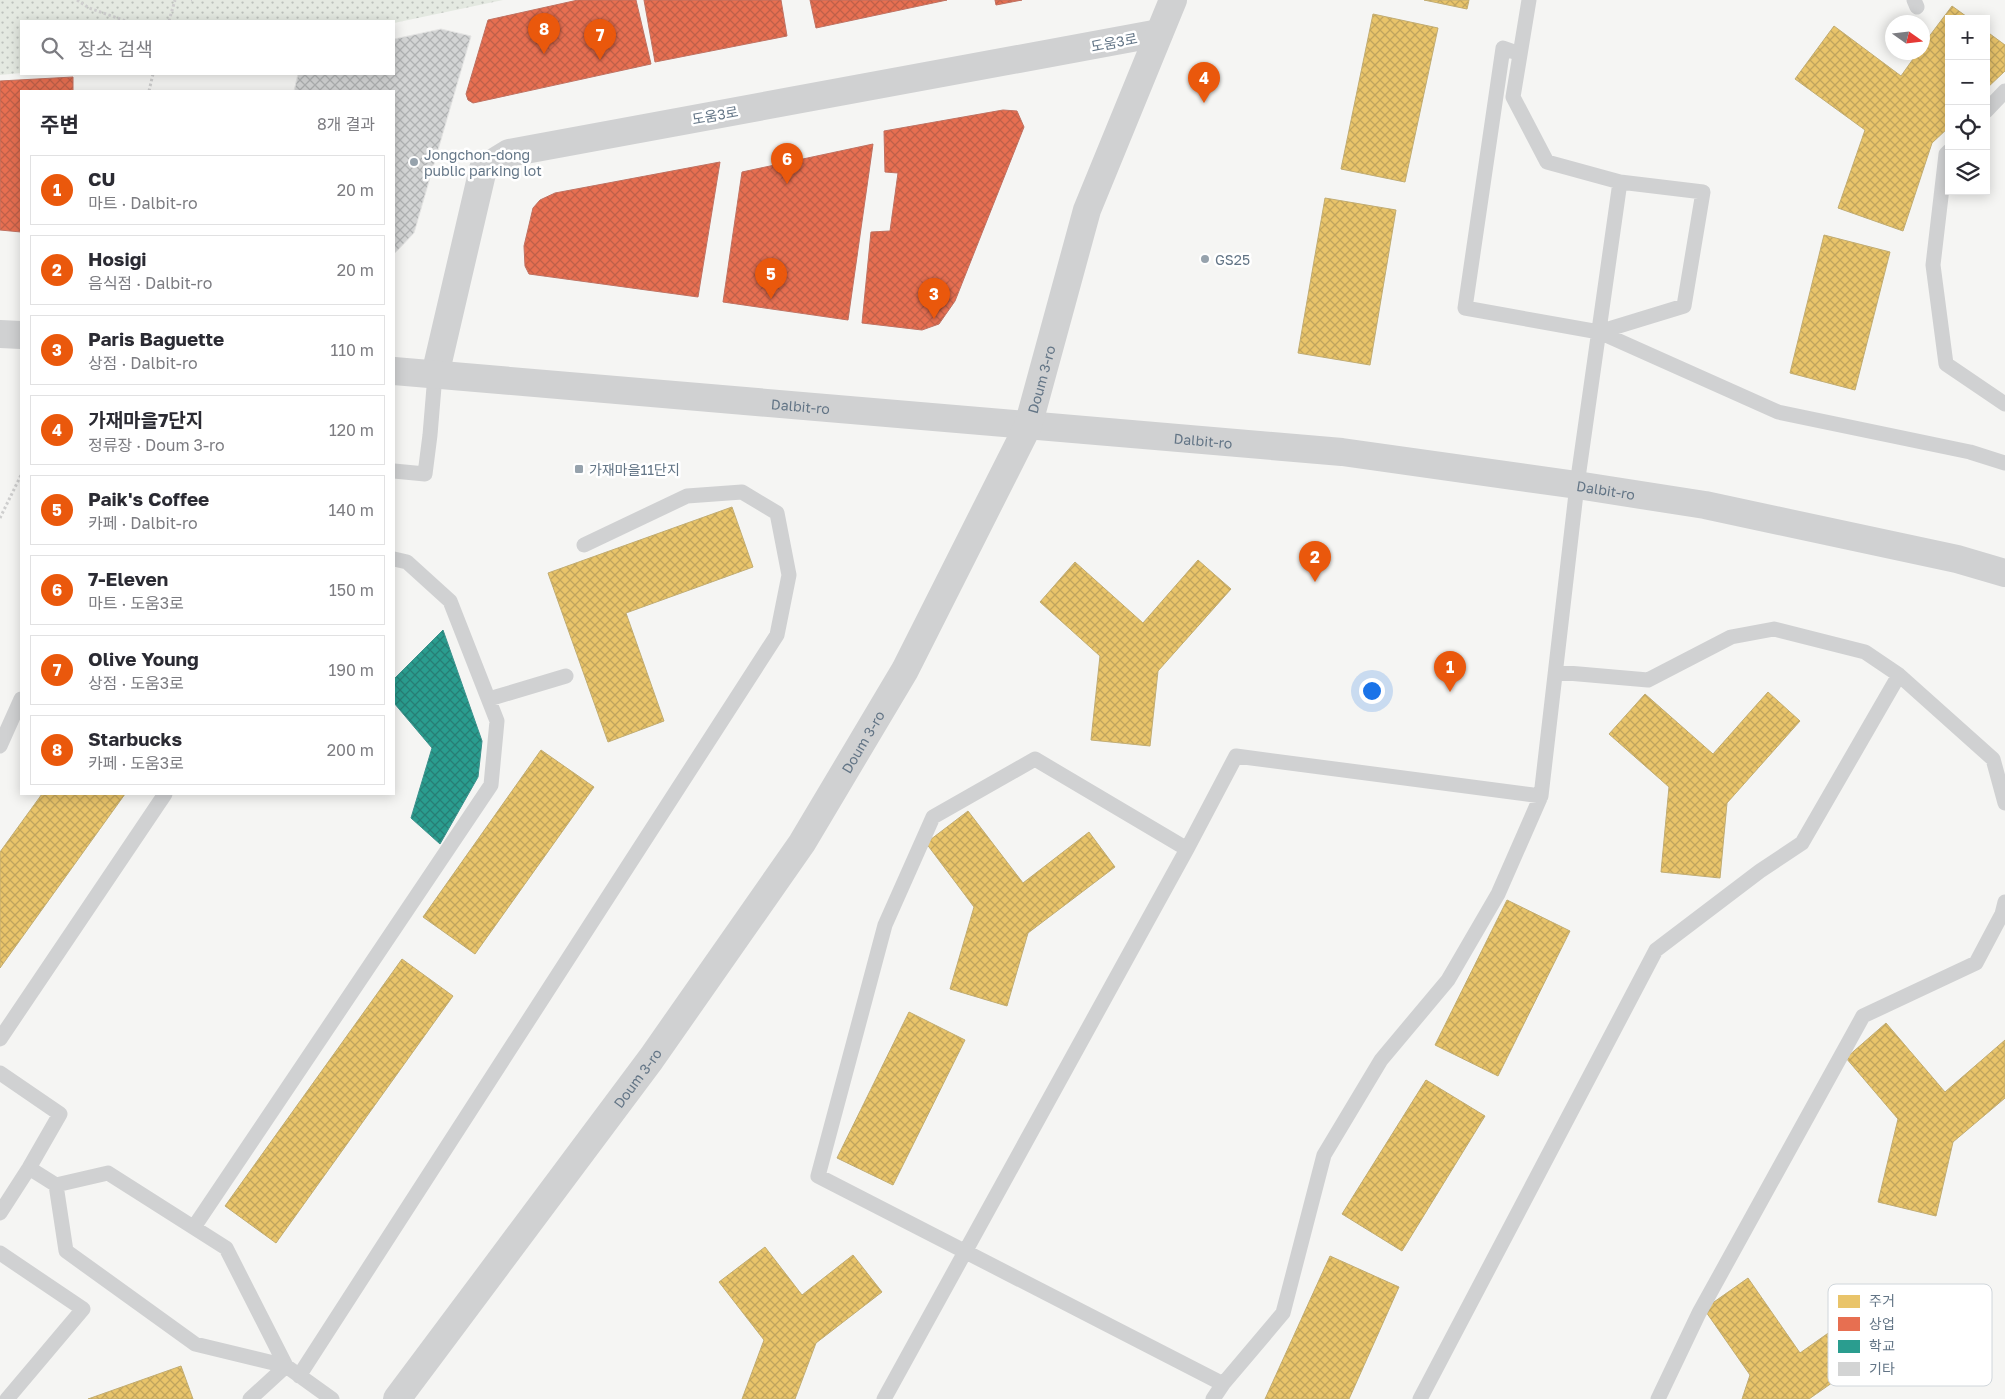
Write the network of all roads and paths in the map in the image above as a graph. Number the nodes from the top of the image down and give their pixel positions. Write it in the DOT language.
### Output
graph roads {
  1 [pos="77,0"];
  2 [pos="175,0"];
  3 [pos="1173,0"];
  4 [pos="1529,0"];
  5 [pos="123,20"];
  6 [pos="169,20"];
  7 [pos="1159,33"];
  8 [pos="1520,54"];
  9 [pos="153,75"];
  10 [pos="149,90"];
  11 [pos="2005,90"];
  12 [pos="1990,107"];
  13 [pos="1945,163"];
  14 [pos="1620,182"];
  15 [pos="1599,332"];
  16 [pos="0,334"];
  17 [pos="20,335"];
  18 [pos="395,370"];
  19 [pos="435,375"];
  20 [pos="2005,404"];
  21 [pos="1028,426"];
  22 [pos="2005,463"];
  23 [pos="395,471"];
  24 [pos="20,477"];
  25 [pos="1577,485"];
  26 [pos="0,518"];
  27 [pos="584,545"];
  28 [pos="395,559"];
  29 [pos="2005,573"];
  30 [pos="1556,672"];
  31 [pos="1899,675"];
  32 [pos="566,676"];
  33 [pos="489,699"];
  34 [pos="20,701"];
  35 [pos="0,746"];
  36 [pos="164,795"];
  37 [pos="1542,796"];
  38 [pos="2005,803"];
  39 [pos="1187,850"];
  40 [pos="2005,902"];
  41 [pos="0,1039"];
  42 [pos="0,1073"];
  43 [pos="29,1168"];
  44 [pos="56,1185"];
  45 [pos="0,1213"];
  46 [pos="194,1228"];
  47 [pos="965,1251"];
  48 [pos="0,1253"];
  49 [pos="286,1366"];
  50 [pos="299,1376"];
  51 [pos="1223,1384"];
  52 [pos="7,1399"];
  53 [pos="250,1399"];
  54 [pos="332,1399"];
  55 [pos="397,1399"];
  56 [pos="884,1399"];
  57 [pos="1213,1399"];
  58 [pos="1420,1399"];
  59 [pos="1658,1399"];
  1 -- 5 [label="path"];
  2 -- 6 [label="path"];
  3 -- 7 [label="street, Doum 3-ro"];
  4 -- 8 [label="lane"];
  7 -- 19 [label="street, 도움3로"];
  7 -- 21 [label="street, Doum 3-ro"];
  8 -- 14 [label="lane"];
  8 -- 15 [label="lane"];
  9 -- 10 [label="path"];
  11 -- 12 [label="lane"];
  13 -- 20 [label="lane"];
  14 -- 15 [label="lane"];
  14 -- 15 [label="lane"];
  15 -- 22 [label="lane"];
  15 -- 25 [label="lane"];
  16 -- 17 [label="street"];
  18 -- 19 [label="street, Dalbit-ro"];
  19 -- 21 [label="street, Dalbit-ro"];
  19 -- 23 [label="lane"];
  21 -- 25 [label="street, Dalbit-ro"];
  21 -- 55 [label="street, Doum 3-ro"];
  24 -- 26 [label="path"];
  25 -- 29 [label="street, Dalbit-ro"];
  25 -- 30 [label="lane"];
  27 -- 50 [label="lane"];
  28 -- 33 [label="lane"];
  30 -- 31 [label="lane"];
  30 -- 37 [label="lane"];
  31 -- 38 [label="lane"];
  31 -- 58 [label="lane"];
  32 -- 33 [label="lane"];
  33 -- 46 [label="lane"];
  34 -- 35 [label="lane"];
  36 -- 41 [label="lane"];
  37 -- 39 [label="lane"];
  37 -- 51 [label="lane"];
  39 -- 47 [label="lane"];
  39 -- 47 [label="lane"];
  40 -- 59 [label="lane"];
  42 -- 43 [label="lane"];
  43 -- 44 [label="lane"];
  43 -- 45 [label="lane"];
  44 -- 46 [label="lane"];
  44 -- 49 [label="lane"];
  46 -- 49 [label="lane"];
  47 -- 51 [label="lane"];
  47 -- 56 [label="lane"];
  48 -- 52 [label="lane"];
  49 -- 50 [label="lane"];
  49 -- 53 [label="lane"];
  50 -- 54 [label="lane"];
  51 -- 57 [label="lane"];
}
